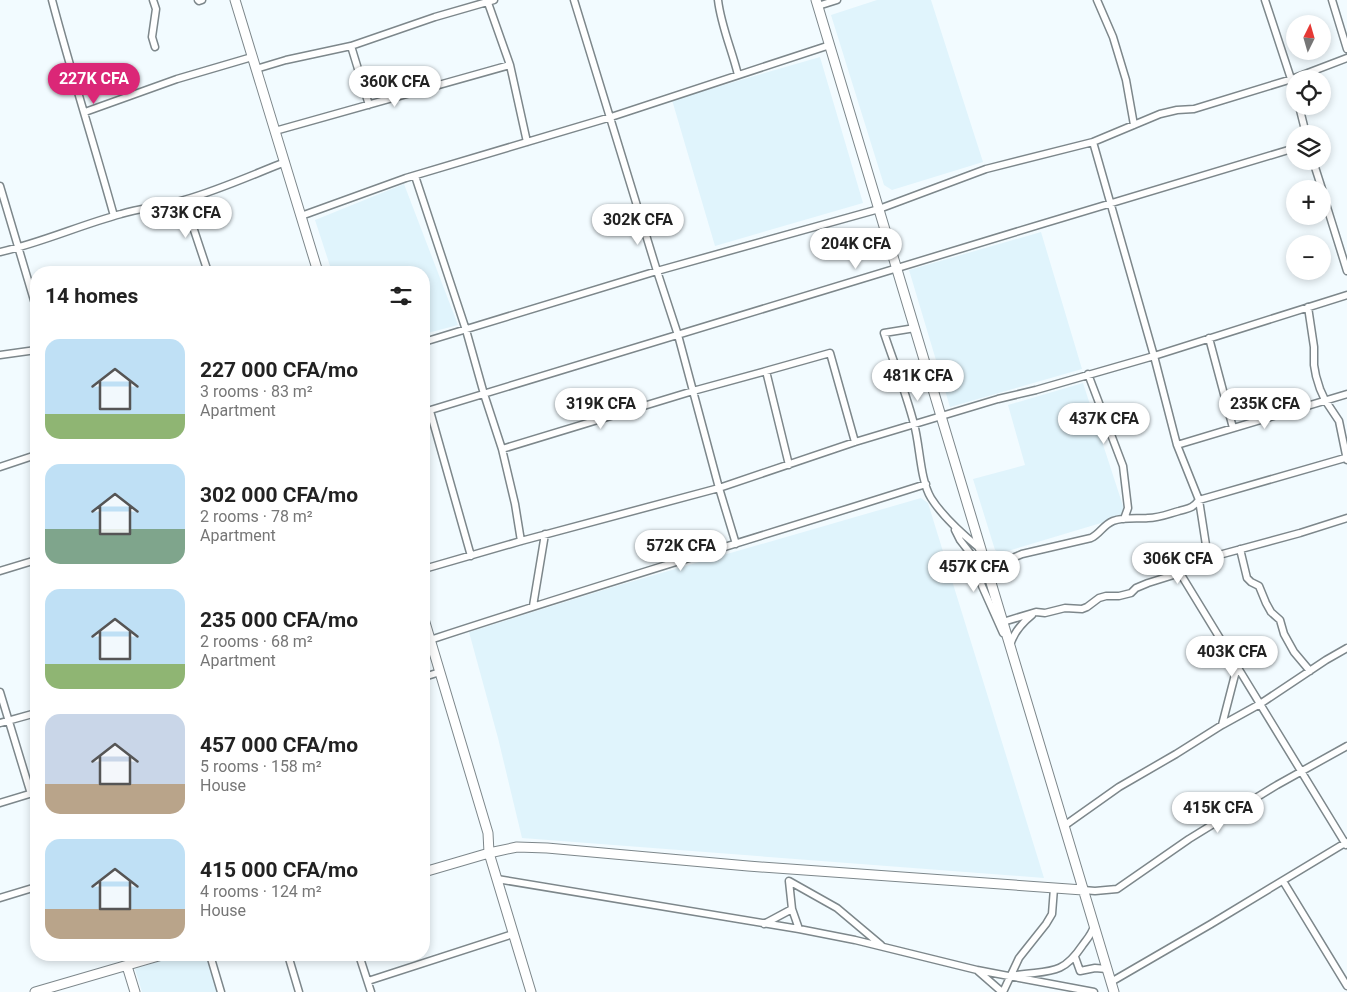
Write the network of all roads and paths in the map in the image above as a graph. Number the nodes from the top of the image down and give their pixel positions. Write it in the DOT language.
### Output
graph roads {
  1 [pos="52,0"];
  2 [pos="153,0"];
  3 [pos="235,0"];
  4 [pos="574,0"];
  5 [pos="718,0"];
  6 [pos="838,0"];
  7 [pos="1097,0"];
  8 [pos="1265,0"];
  9 [pos="1332,0"];
  10 [pos="490,1"];
  11 [pos="817,3"];
  12 [pos="830,45"];
  13 [pos="351,46"];
  14 [pos="155,47"];
  15 [pos="1347,49"];
  16 [pos="252,57"];
  17 [pos="1347,58"];
  18 [pos="510,65"];
  19 [pos="256,69"];
  20 [pos="1289,70"];
  21 [pos="1317,70"];
  22 [pos="738,76"];
  23 [pos="1286,82"];
  24 [pos="369,105"];
  25 [pos="84,112"];
  26 [pos="611,117"];
  27 [pos="1134,125"];
  28 [pos="275,131"];
  29 [pos="527,142"];
  30 [pos="1093,142"];
  31 [pos="1286,151"];
  32 [pos="285,162"];
  33 [pos="415,176"];
  34 [pos="0,186"];
  35 [pos="184,200"];
  36 [pos="1111,204"];
  37 [pos="879,209"];
  38 [pos="114,216"];
  39 [pos="300,216"];
  40 [pos="1331,219"];
  41 [pos="18,248"];
  42 [pos="0,252"];
  43 [pos="206,266"];
  44 [pos="316,266"];
  45 [pos="897,269"];
  46 [pos="1347,271"];
  47 [pos="657,272"];
  48 [pos="30,287"];
  49 [pos="1347,294"];
  50 [pos="1308,307"];
  51 [pos="915,328"];
  52 [pos="466,330"];
  53 [pos="678,335"];
  54 [pos="1209,338"];
  55 [pos="430,340"];
  56 [pos="30,351"];
  57 [pos="0,355"];
  58 [pos="1154,356"];
  59 [pos="766,371"];
  60 [pos="1088,374"];
  61 [pos="693,391"];
  62 [pos="484,394"];
  63 [pos="1347,394"];
  64 [pos="1325,400"];
  65 [pos="430,410"];
  66 [pos="941,416"];
  67 [pos="430,421"];
  68 [pos="914,424"];
  69 [pos="1233,428"];
  70 [pos="855,442"];
  71 [pos="1177,445"];
  72 [pos="502,449"];
  73 [pos="30,456"];
  74 [pos="1346,460"];
  75 [pos="789,465"];
  76 [pos="0,467"];
  77 [pos="926,484"];
  78 [pos="719,488"];
  79 [pos="1199,500"];
  80 [pos="1347,518"];
  81 [pos="1124,519"];
  82 [pos="953,524"];
  83 [pos="545,534"];
  84 [pos="521,541"];
  85 [pos="736,544"];
  86 [pos="1240,549"];
  87 [pos="472,556"];
  88 [pos="1208,558"];
  89 [pos="30,562"];
  90 [pos="985,562"];
  91 [pos="430,567"];
  92 [pos="0,571"];
  93 [pos="1180,573"];
  94 [pos="533,606"];
  95 [pos="1036,612"];
  96 [pos="1003,622"];
  97 [pos="430,640"];
  98 [pos="1347,648"];
  99 [pos="1011,650"];
  100 [pos="1237,666"];
  101 [pos="1310,671"];
  102 [pos="440,672"];
  103 [pos="430,675"];
  104 [pos="0,692"];
  105 [pos="1260,704"];
  106 [pos="30,715"];
  107 [pos="9,720"];
  108 [pos="0,723"];
  109 [pos="1222,725"];
  110 [pos="1347,746"];
  111 [pos="1302,771"];
  112 [pos="30,781"];
  113 [pos="30,794"];
  114 [pos="0,803"];
  115 [pos="1064,826"];
  116 [pos="1346,844"];
  117 [pos="489,854"];
  118 [pos="784,868"];
  119 [pos="430,870"];
  120 [pos="497,879"];
  121 [pos="789,881"];
  122 [pos="1283,881"];
  123 [pos="1054,888"];
  124 [pos="30,889"];
  125 [pos="1083,890"];
  126 [pos="0,898"];
  127 [pos="792,909"];
  128 [pos="764,924"];
  129 [pos="1094,925"];
  130 [pos="799,928"];
  131 [pos="513,934"];
  132 [pos="883,947"];
  133 [pos="1075,957"];
  134 [pos="142,961"];
  135 [pos="212,961"];
  136 [pos="290,961"];
  137 [pos="362,961"];
  138 [pos="430,961"];
  139 [pos="430,961"];
  140 [pos="127,966"];
  141 [pos="1107,969"];
  142 [pos="977,970"];
  143 [pos="1010,976"];
  144 [pos="368,981"];
  145 [pos="1111,982"];
  146 [pos="1347,986"];
  147 [pos="34,992"];
  148 [pos="135,992"];
  149 [pos="221,992"];
  150 [pos="299,992"];
  151 [pos="371,992"];
  152 [pos="531,992"];
  153 [pos="1002,992"];
  154 [pos="1094,992"];
  155 [pos="1114,992"];
  1 -- 25 [label="street"];
  2 -- 14 [label="street"];
  3 -- 16 [label="street"];
  4 -- 26 [label="street"];
  5 -- 22 [label="street"];
  6 -- 11 [label="street"];
  7 -- 27 [label="street"];
  8 -- 20 [label="street"];
  9 -- 15 [label="street"];
  10 -- 13 [label="street"];
  10 -- 18 [label="street"];
  11 -- 12 [label="street"];
  12 -- 22 [label="street"];
  12 -- 37 [label="street"];
  13 -- 19 [label="street"];
  13 -- 24 [label="street"];
  16 -- 19 [label="street"];
  16 -- 25 [label="street"];
  17 -- 21 [label="street"];
  18 -- 24 [label="street"];
  18 -- 29 [label="street"];
  19 -- 28 [label="street"];
  22 -- 26 [label="street"];
  23 -- 27 [label="street"];
  24 -- 28 [label="street"];
  25 -- 38 [label="street"];
  26 -- 29 [label="street"];
  26 -- 47 [label="street"];
  27 -- 30 [label="street"];
  28 -- 32 [label="street"];
  29 -- 33 [label="street"];
  30 -- 36 [label="street"];
  30 -- 37 [label="street"];
  31 -- 36 [label="street"];
  32 -- 35 [label="street"];
  32 -- 39 [label="street"];
  33 -- 39 [label="street"];
  33 -- 52 [label="street"];
  34 -- 41 [label="street"];
  35 -- 38 [label="street"];
  35 -- 43 [label="street"];
  36 -- 45 [label="street"];
  36 -- 58 [label="street"];
  37 -- 45 [label="street"];
  37 -- 47 [label="street"];
  38 -- 41 [label="street"];
  39 -- 44 [label="street"];
  40 -- 46 [label="street"];
  41 -- 42 [label="street"];
  41 -- 48 [label="street"];
  45 -- 51 [label="street"];
  45 -- 53 [label="street"];
  47 -- 52 [label="street"];
  47 -- 53 [label="street"];
  49 -- 50 [label="street"];
  50 -- 54 [label="street"];
  50 -- 64 [label="street"];
  51 -- 66 [label="street"];
  51 -- 68 [label="street"];
  52 -- 55 [label="street"];
  52 -- 62 [label="street"];
  53 -- 61 [label="street"];
  53 -- 62 [label="street"];
  54 -- 58 [label="street"];
  54 -- 69 [label="street"];
  56 -- 57 [label="street"];
  58 -- 60 [label="street"];
  58 -- 71 [label="street"];
  59 -- 61 [label="street"];
  59 -- 70 [label="street"];
  59 -- 75 [label="street"];
  60 -- 66 [label="street"];
  60 -- 81 [label="street"];
  61 -- 72 [label="street"];
  61 -- 78 [label="street"];
  62 -- 65 [label="street"];
  62 -- 72 [label="street"];
  63 -- 64 [label="street"];
  64 -- 69 [label="street"];
  64 -- 74 [label="street"];
  66 -- 68 [label="street"];
  66 -- 90 [label="street"];
  67 -- 87 [label="street"];
  68 -- 70 [label="street"];
  68 -- 77 [label="street"];
  69 -- 71 [label="street"];
  70 -- 75 [label="street"];
  71 -- 79 [label="street"];
  72 -- 84 [label="street"];
  73 -- 76 [label="street"];
  74 -- 79 [label="street"];
  75 -- 78 [label="street"];
  77 -- 82 [label="street"];
  77 -- 85 [label="street"];
  78 -- 83 [label="street"];
  78 -- 85 [label="street"];
  79 -- 81 [label="street"];
  79 -- 88 [label="street"];
  80 -- 86 [label="street"];
  81 -- 90 [label="street"];
  82 -- 90 [label="street"];
  82 -- 99 [label="street"];
  83 -- 84 [label="street"];
  83 -- 94 [label="street"];
  84 -- 87 [label="street"];
  85 -- 94 [label="street"];
  86 -- 88 [label="street"];
  86 -- 101 [label="street"];
  87 -- 91 [label="street"];
  88 -- 93 [label="street"];
  89 -- 92 [label="street"];
  90 -- 96 [label="street"];
  93 -- 95 [label="street"];
  93 -- 100 [label="street"];
  94 -- 97 [label="street"];
  95 -- 96 [label="street"];
  95 -- 99 [label="street"];
  96 -- 99 [label="street"];
  97 -- 102 [label="street"];
  98 -- 101 [label="street"];
  99 -- 115 [label="street"];
  100 -- 105 [label="street"];
  100 -- 109 [label="street"];
  101 -- 105 [label="street"];
  102 -- 103 [label="street"];
  102 -- 117 [label="street"];
  104 -- 107 [label="street"];
  105 -- 109 [label="street"];
  105 -- 111 [label="street"];
  106 -- 107 [label="street"];
  107 -- 108 [label="street"];
  107 -- 112 [label="street"];
  109 -- 115 [label="street"];
  110 -- 111 [label="street"];
  111 -- 116 [label="street"];
  111 -- 125 [label="street"];
  113 -- 114 [label="street"];
  115 -- 125 [label="street"];
  116 -- 122 [label="street"];
  117 -- 118 [label="street"];
  117 -- 119 [label="street"];
  117 -- 120 [label="street"];
  118 -- 121 [label="street"];
  118 -- 123 [label="street"];
  120 -- 128 [label="street"];
  120 -- 131 [label="street"];
  121 -- 127 [label="street"];
  121 -- 132 [label="street"];
  122 -- 145 [label="street"];
  122 -- 146 [label="street"];
  123 -- 125 [label="street"];
  123 -- 143 [label="street"];
  124 -- 126 [label="street"];
  125 -- 129 [label="street"];
  127 -- 128 [label="street"];
  127 -- 130 [label="street"];
  128 -- 130 [label="street"];
  129 -- 133 [label="street"];
  129 -- 141 [label="street"];
  130 -- 132 [label="street"];
  131 -- 138 [label="street"];
  131 -- 152 [label="street"];
  132 -- 142 [label="street"];
  133 -- 141 [label="street"];
  133 -- 143 [label="street"];
  134 -- 140 [label="street"];
  135 -- 149 [label="street"];
  136 -- 150 [label="street"];
  137 -- 144 [label="street"];
  139 -- 144 [label="street"];
  140 -- 147 [label="street"];
  140 -- 148 [label="street"];
  141 -- 145 [label="street"];
  142 -- 143 [label="street"];
  142 -- 153 [label="street"];
  143 -- 153 [label="street"];
  143 -- 154 [label="street"];
  144 -- 151 [label="street"];
  145 -- 155 [label="street"];
}
